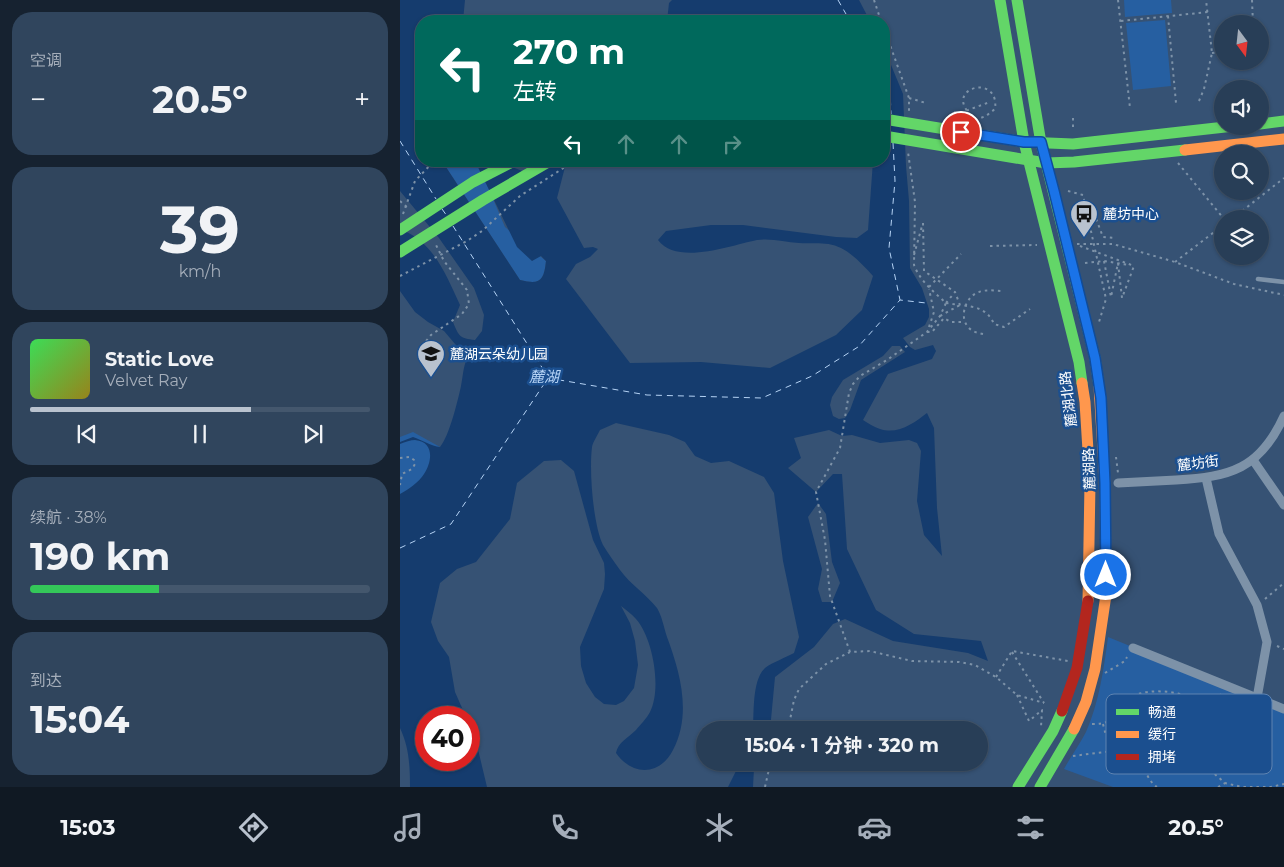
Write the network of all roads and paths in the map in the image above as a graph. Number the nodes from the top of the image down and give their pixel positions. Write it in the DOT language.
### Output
graph roads {
  1 [pos="874,0"];
  2 [pos="1000,0"];
  3 [pos="1017,0"];
  4 [pos="1118,0"];
  5 [pos="1206,0"];
  6 [pos="1252,0"];
  7 [pos="1208,12"];
  8 [pos="879,15"];
  9 [pos="1253,15"];
  10 [pos="1168,16"];
  11 [pos="1120,21"];
  12 [pos="890,45"];
  13 [pos="1212,53"];
  14 [pos="909,98"];
  15 [pos="1199,101"];
  16 [pos="990,102"];
  17 [pos="926,103"];
  18 [pos="1176,103"];
  19 [pos="1130,108"];
  20 [pos="967,110"];
  21 [pos="954,112"];
  22 [pos="1073,114"];
  23 [pos="890,119"];
  24 [pos="913,120"];
  25 [pos="961,121"];
  26 [pos="1284,121"];
  27 [pos="969,122"];
  28 [pos="1269,123"];
  29 [pos="1073,127"];
  30 [pos="1214,128"];
  31 [pos="890,138"];
  32 [pos="1284,139"];
  33 [pos="1024,142"];
  34 [pos="1041,142"];
  35 [pos="911,143"];
  36 [pos="1028,161"];
  37 [pos="1177,161"];
  38 [pos="1046,163"];
  39 [pos="428,167"];
  40 [pos="502,167"];
  41 [pos="540,167"];
  42 [pos="564,167"];
  43 [pos="1284,178"];
  44 [pos="1068,191"];
  45 [pos="1217,210"];
  46 [pos="1243,210"];
  47 [pos="1087,212"];
  48 [pos="402,215"];
  49 [pos="1073,215"];
  50 [pos="400,230"];
  51 [pos="1214,232"];
  52 [pos="913,235"];
  53 [pos="920,236"];
  54 [pos="1116,238"];
  55 [pos="1075,244"];
  56 [pos="1113,244"];
  57 [pos="400,252"];
  58 [pos="961,254"];
  59 [pos="914,258"];
  60 [pos="444,261"];
  61 [pos="1098,261"];
  62 [pos="1104,261"];
  63 [pos="1175,262"];
  64 [pos="1085,263"];
  65 [pos="1118,263"];
  66 [pos="1134,266"];
  67 [pos="400,276"];
  68 [pos="1258,279"];
  69 [pos="937,280"];
  70 [pos="1284,282"];
  71 [pos="929,288"];
  72 [pos="1004,291"];
  73 [pos="955,292"];
  74 [pos="1284,295"];
  75 [pos="946,303"];
  76 [pos="960,305"];
  77 [pos="1030,309"];
  78 [pos="940,316"];
  79 [pos="965,322"];
  80 [pos="1099,322"];
  81 [pos="927,332"];
  82 [pos="984,334"];
  83 [pos="422,346"];
  84 [pos="1284,416"];
  85 [pos="400,458"];
  86 [pos="1253,460"];
  87 [pos="1104,467"];
  88 [pos="1089,468"];
  89 [pos="1206,478"];
  90 [pos="1118,482"];
  91 [pos="400,486"];
  92 [pos="1090,496"];
  93 [pos="1105,496"];
  94 [pos="1284,505"];
  95 [pos="1284,582"];
  96 [pos="1257,605"];
  97 [pos="1133,648"];
  98 [pos="1012,651"];
  99 [pos="850,652"];
  100 [pos="1068,661"];
  101 [pos="1103,674"];
  102 [pos="996,677"];
  103 [pos="1227,686"];
  104 [pos="1141,694"];
  105 [pos="1181,694"];
  106 [pos="1221,694"];
  107 [pos="1246,694"];
  108 [pos="1257,694"];
  109 [pos="1017,695"];
  110 [pos="1272,704"];
  111 [pos="1284,709"];
  112 [pos="790,721"];
  113 [pos="1106,723"];
  114 [pos="1092,724"];
  115 [pos="1103,724"];
  116 [pos="1041,734"];
  117 [pos="1106,739"];
  118 [pos="1106,752"];
  119 [pos="1071,756"];
  120 [pos="768,771"];
  121 [pos="1148,774"];
  122 [pos="1215,774"];
  123 [pos="1225,783"];
  124 [pos="1284,784"];
  125 [pos="765,787"];
  126 [pos="1018,787"];
  127 [pos="1040,787"];
  128 [pos="1157,787"];
  129 [pos="1218,787"];
  1 -- 8 [label="path"];
  2 -- 33 [label="street, 麓湖北路"];
  3 -- 34 [label="street, 麓湖路"];
  4 -- 11 [label="path"];
  5 -- 7 [label="path"];
  6 -- 9 [label="path"];
  7 -- 10 [label="path"];
  7 -- 13 [label="path"];
  10 -- 11 [label="path"];
  10 -- 18 [label="path"];
  11 -- 19 [label="path"];
  12 -- 14 [label="path"];
  13 -- 15 [label="path"];
  14 -- 17 [label="path"];
  14 -- 24 [label="path"];
  16 -- 20 [label="path"];
  20 -- 21 [label="path"];
  20 -- 25 [label="path"];
  20 -- 27 [label="path"];
  22 -- 29 [label="path"];
  23 -- 24 [label="street"];
  24 -- 33 [label="street"];
  26 -- 28 [label="street"];
  30 -- 34 [label="street"];
  31 -- 35 [label="street"];
  32 -- 38 [label="street"];
  33 -- 34 [label="street"];
  33 -- 36 [label="street, 麓湖北路"];
  34 -- 38 [label="street, 麓湖路"];
  35 -- 36 [label="street"];
  35 -- 52 [label="path"];
  36 -- 38 [label="street"];
  36 -- 88 [label="street, 麓湖北路"];
  37 -- 45 [label="path"];
  38 -- 87 [label="street, 麓湖路"];
  39 -- 48 [label="path"];
  40 -- 50 [label="street"];
  41 -- 57 [label="street"];
  42 -- 67 [label="path"];
  43 -- 46 [label="path"];
  44 -- 47 [label="path"];
  47 -- 49 [label="path"];
  47 -- 54 [label="path"];
  47 -- 61 [label="path"];
  51 -- 63 [label="path"];
  52 -- 53 [label="path"];
  52 -- 59 [label="path"];
  53 -- 59 [label="path"];
  53 -- 69 [label="path"];
  55 -- 66 [label="path"];
  56 -- 63 [label="path"];
  58 -- 69 [label="path"];
  59 -- 71 [label="path"];
  60 -- 83 [label="path"];
  61 -- 62 [label="path"];
  61 -- 64 [label="path"];
  61 -- 80 [label="path"];
  62 -- 65 [label="path"];
  62 -- 65 [label="path"];
  63 -- 74 [label="path"];
  65 -- 66 [label="path"];
  65 -- 66 [label="path"];
  68 -- 70 [label="lane"];
  69 -- 71 [label="path"];
  69 -- 73 [label="path"];
  71 -- 75 [label="path"];
  71 -- 81 [label="path"];
  72 -- 79 [label="path"];
  73 -- 75 [label="path"];
  73 -- 76 [label="path"];
  75 -- 76 [label="path"];
  75 -- 78 [label="path"];
  76 -- 77 [label="path"];
  76 -- 78 [label="path"];
  78 -- 81 [label="path"];
  79 -- 81 [label="path"];
  79 -- 82 [label="path"];
  81 -- 99 [label="path"];
  84 -- 86 [label="street, 麓坊街"];
  85 -- 91 [label="path"];
  86 -- 89 [label="street, 麓坊街"];
  86 -- 94 [label="street"];
  87 -- 88 [label="street"];
  87 -- 93 [label="street, 麓湖路"];
  88 -- 92 [label="street, 麓湖北路"];
  89 -- 90 [label="street, 麓坊街"];
  89 -- 96 [label="street"];
  92 -- 93 [label="street"];
  92 -- 126 [label="street, 麓湖北路"];
  93 -- 127 [label="street, 麓湖路"];
  95 -- 96 [label="path"];
  96 -- 108 [label="street"];
  97 -- 101 [label="path"];
  97 -- 103 [label="street"];
  98 -- 100 [label="path"];
  98 -- 102 [label="path"];
  98 -- 109 [label="path"];
  99 -- 102 [label="path"];
  99 -- 112 [label="path"];
  102 -- 109 [label="path"];
  103 -- 106 [label="path"];
  103 -- 107 [label="street"];
  104 -- 105 [label="path"];
  109 -- 116 [label="path"];
  110 -- 111 [label="street"];
  113 -- 115 [label="path"];
  114 -- 115 [label="path"];
  115 -- 117 [label="path"];
  118 -- 119 [label="path"];
  120 -- 125 [label="path"];
  121 -- 128 [label="path"];
  122 -- 123 [label="path"];
  123 -- 124 [label="path"];
  123 -- 129 [label="path"];
}
